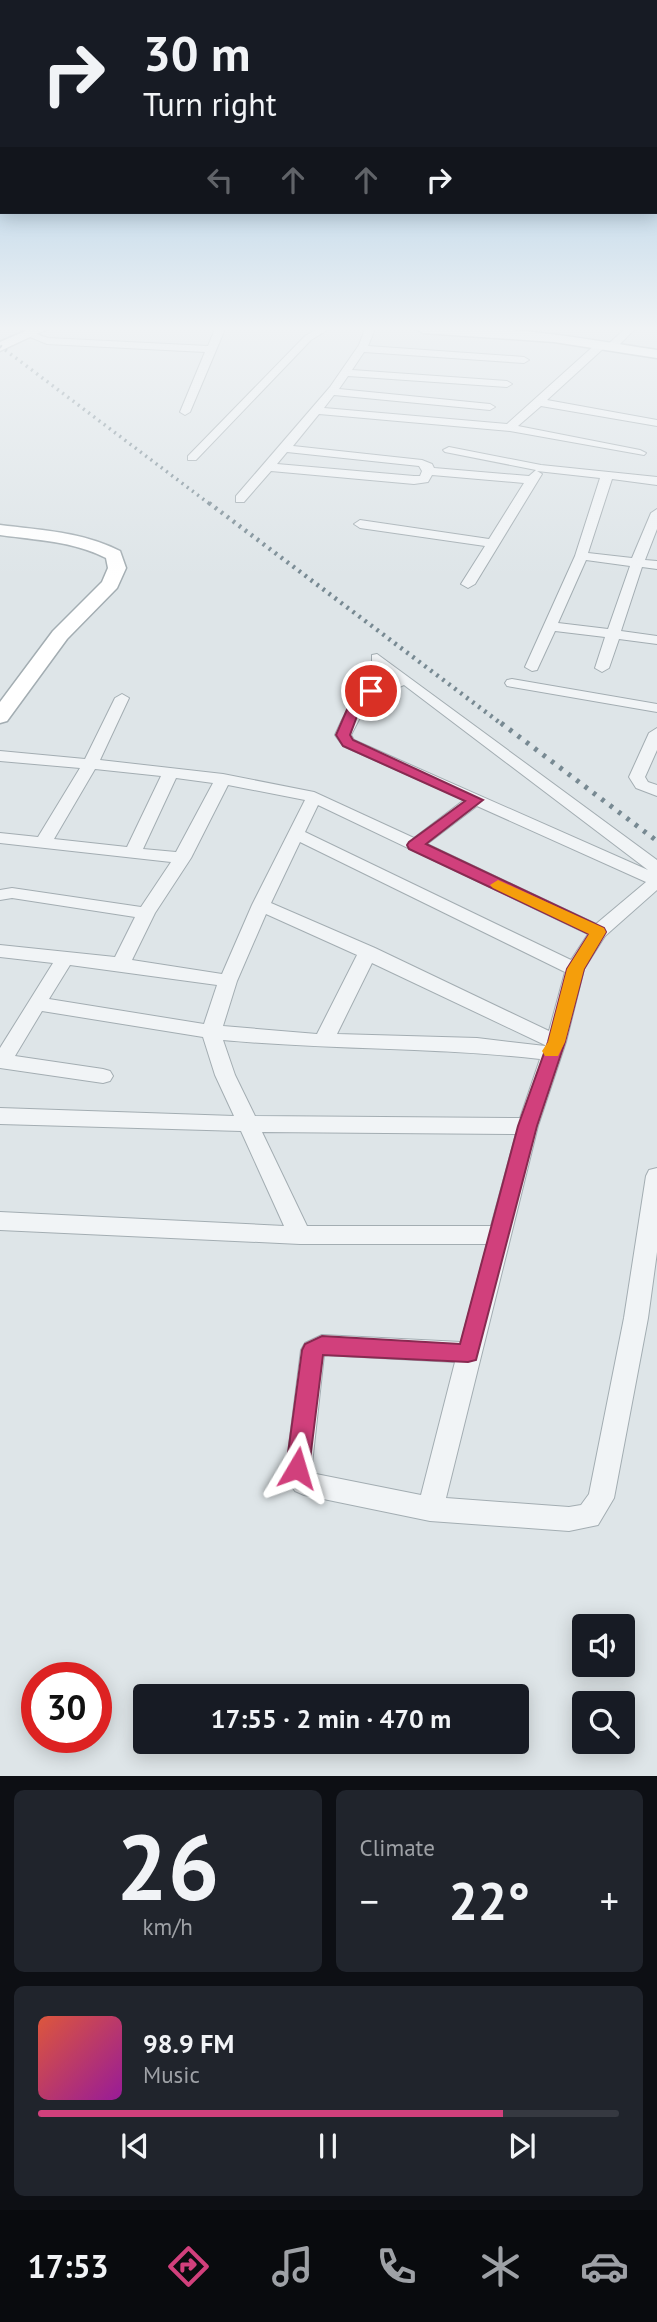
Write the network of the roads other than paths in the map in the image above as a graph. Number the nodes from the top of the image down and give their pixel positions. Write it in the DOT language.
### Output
graph roads {
  1 [pos="237,412"];
  2 [pos="312,412"];
  3 [pos="334,412"];
  4 [pos="527,412"];
  5 [pos="594,412"];
  6 [pos="657,423"];
  7 [pos="510,428"];
  8 [pos="282,448"];
  9 [pos="449,450"];
  10 [pos="640,453"];
  11 [pos="192,458"];
  12 [pos="267,467"];
  13 [pos="541,468"];
  14 [pos="428,471"];
  15 [pos="607,476"];
  16 [pos="530,480"];
  17 [pos="657,481"];
  18 [pos="240,499"];
  19 [pos="656,520"];
  20 [pos="360,524"];
  21 [pos="0,530"];
  22 [pos="494,544"];
  23 [pos="581,556"];
  24 [pos="637,563"];
  25 [pos="657,565"];
  26 [pos="468,584"];
  27 [pos="551,626"];
  28 [pos="615,634"];
  29 [pos="657,640"];
  30 [pos="377,658"];
  31 [pos="532,667"];
  32 [pos="602,668"];
  33 [pos="404,680"];
  34 [pos="512,683"];
  35 [pos="122,698"];
  36 [pos="657,708"];
  37 [pos="0,717"];
  38 [pos="657,735"];
  39 [pos="0,755"];
  40 [pos="90,765"];
  41 [pos="171,772"];
  42 [pos="223,779"];
  43 [pos="657,791"];
  44 [pos="314,797"];
  45 [pos="475,800"];
  46 [pos="295,833"];
  47 [pos="0,838"];
  48 [pos="42,844"];
  49 [pos="415,845"];
  50 [pos="133,852"];
  51 [pos="182,858"];
  52 [pos="657,868"];
  53 [pos="657,881"];
  54 [pos="0,895"];
  55 [pos="261,905"];
  56 [pos="146,913"];
  57 [pos="598,932"];
  58 [pos="0,951"];
  59 [pos="368,952"];
  60 [pos="64,959"];
  61 [pos="121,964"];
  62 [pos="575,969"];
  63 [pos="228,981"];
  64 [pos="37,1004"];
  65 [pos="211,1032"];
  66 [pos="323,1042"];
  67 [pos="554,1047"];
  68 [pos="1,1061"];
  69 [pos="103,1076"];
  70 [pos="0,1116"];
  71 [pos="249,1124"];
  72 [pos="528,1126"];
  73 [pos="656,1189"];
  74 [pos="0,1221"];
  75 [pos="300,1235"];
  76 [pos="498,1235"];
  77 [pos="468,1353"];
  78 [pos="430,1509"];
  1 -- 11 [label="street"];
  2 -- 8 [label="street"];
  3 -- 7 [label="street"];
  4 -- 7 [label="street"];
  5 -- 6 [label="street"];
  7 -- 10 [label="street"];
  8 -- 12 [label="street"];
  8 -- 14 [label="street"];
  9 -- 13 [label="street"];
  12 -- 14 [label="street"];
  12 -- 18 [label="street"];
  13 -- 15 [label="street"];
  13 -- 16 [label="street"];
  14 -- 16 [label="street"];
  15 -- 17 [label="street"];
  15 -- 23 [label="street"];
  16 -- 22 [label="street"];
  19 -- 24 [label="street"];
  20 -- 22 [label="street"];
  21 -- 37 [label="main road"];
  22 -- 26 [label="street"];
  23 -- 24 [label="street"];
  23 -- 27 [label="street"];
  24 -- 25 [label="street"];
  24 -- 28 [label="street"];
  27 -- 28 [label="street"];
  27 -- 31 [label="street"];
  28 -- 29 [label="street"];
  28 -- 32 [label="street"];
  30 -- 33 [label="street"];
  33 -- 45 [label="street"];
  33 -- 52 [label="street"];
  34 -- 36 [label="street"];
  35 -- 40 [label="street"];
  38 -- 43 [label="street"];
  39 -- 40 [label="street"];
  40 -- 41 [label="street"];
  40 -- 48 [label="street"];
  41 -- 42 [label="street"];
  41 -- 50 [label="street"];
  42 -- 44 [label="street"];
  42 -- 51 [label="street"];
  44 -- 46 [label="street"];
  44 -- 49 [label="street"];
  45 -- 49 [label="street"];
  45 -- 53 [label="street"];
  46 -- 55 [label="street"];
  46 -- 62 [label="street"];
  47 -- 48 [label="street"];
  48 -- 50 [label="street"];
  49 -- 57 [label="street"];
  50 -- 51 [label="street"];
  51 -- 56 [label="street"];
  53 -- 57 [label="street"];
  54 -- 56 [label="street"];
  55 -- 59 [label="street"];
  55 -- 63 [label="street"];
  56 -- 61 [label="street"];
  57 -- 62 [label="street"];
  58 -- 60 [label="street"];
  59 -- 66 [label="street"];
  59 -- 67 [label="street"];
  60 -- 61 [label="street"];
  60 -- 64 [label="street"];
  61 -- 63 [label="street"];
  62 -- 67 [label="street"];
  63 -- 65 [label="street"];
  64 -- 65 [label="street"];
  64 -- 68 [label="street"];
  65 -- 66 [label="street"];
  65 -- 71 [label="street"];
  66 -- 67 [label="street"];
  67 -- 72 [label="street"];
  68 -- 69 [label="street"];
  70 -- 71 [label="street"];
  71 -- 72 [label="street"];
  71 -- 75 [label="street"];
  72 -- 76 [label="street"];
  73 -- 78 [label="street"];
  74 -- 75 [label="street"];
  75 -- 76 [label="street"];
  76 -- 77 [label="street"];
  77 -- 78 [label="street"];
  77 -- 78 [label="street"];
}
